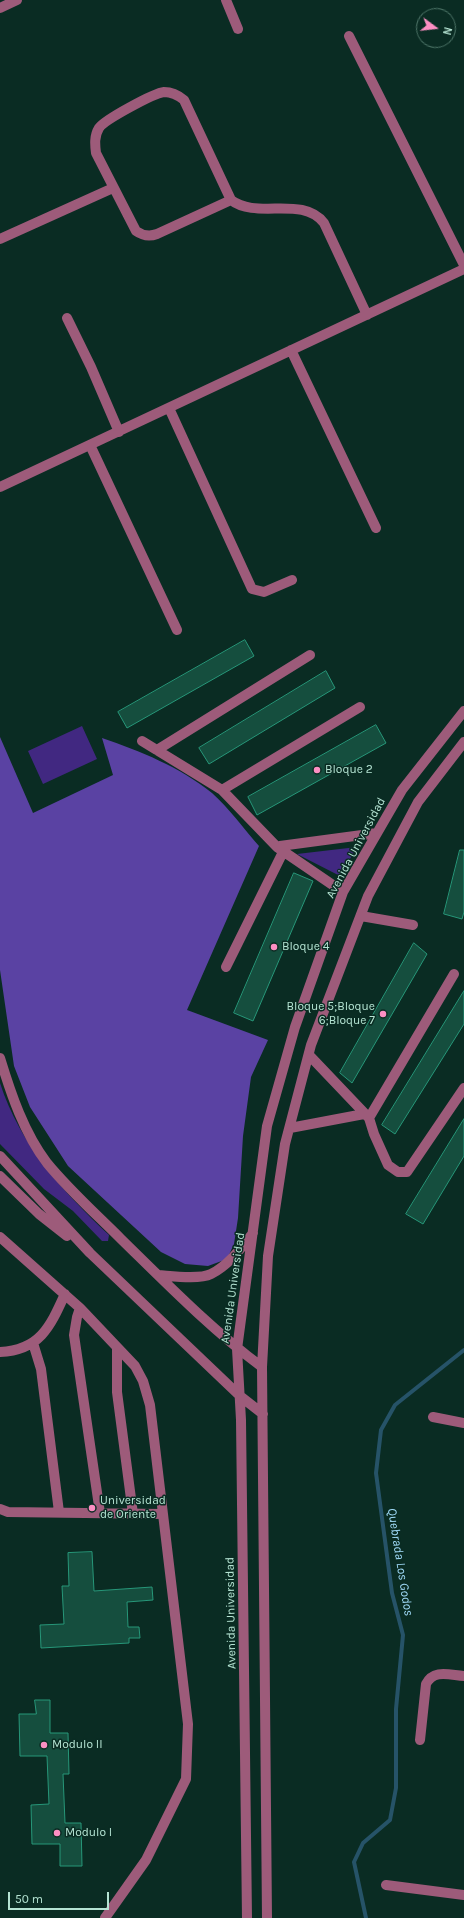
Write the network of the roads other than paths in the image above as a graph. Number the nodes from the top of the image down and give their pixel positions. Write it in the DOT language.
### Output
graph roads {
  1 [pos="17,0"];
  2 [pos="226,0"];
  3 [pos="0,8"];
  4 [pos="238,29"];
  5 [pos="349,36"];
  6 [pos="113,188"];
  7 [pos="231,200"];
  8 [pos="0,239"];
  9 [pos="464,265"];
  10 [pos="464,269"];
  11 [pos="367,315"];
  12 [pos="66,318"];
  13 [pos="291,350"];
  14 [pos="169,408"];
  15 [pos="119,432"];
  16 [pos="90,445"];
  17 [pos="0,487"];
  18 [pos="376,528"];
  19 [pos="292,580"];
  20 [pos="177,630"];
  21 [pos="310,655"];
  22 [pos="360,707"];
  23 [pos="464,711"];
  24 [pos="142,741"];
  25 [pos="464,742"];
  26 [pos="157,750"];
  27 [pos="222,790"];
  28 [pos="377,833"];
  29 [pos="282,848"];
  30 [pos="343,892"];
  31 [pos="361,916"];
  32 [pos="412,925"];
  33 [pos="226,967"];
  34 [pos="454,974"];
  35 [pos="308,1055"];
  36 [pos="0,1058"];
  37 [pos="464,1088"];
  38 [pos="367,1116"];
  39 [pos="290,1128"];
  40 [pos="0,1156"];
  41 [pos="0,1176"];
  42 [pos="253,1233"];
  43 [pos="0,1237"];
  44 [pos="90,1254"];
  45 [pos="158,1275"];
  46 [pos="65,1294"];
  47 [pos="80,1308"];
  48 [pos="33,1343"];
  49 [pos="117,1347"];
  50 [pos="237,1349"];
  51 [pos="0,1352"];
  52 [pos="262,1367"];
  53 [pos="240,1396"];
  54 [pos="263,1414"];
  55 [pos="433,1417"];
  56 [pos="464,1422"];
  57 [pos="0,1510"];
  58 [pos="59,1512"];
  59 [pos="100,1513"];
  60 [pos="133,1514"];
  61 [pos="162,1514"];
  62 [pos="464,1676"];
  63 [pos="420,1740"];
  64 [pos="386,1885"];
  65 [pos="464,1895"];
  66 [pos="105,1918"];
  67 [pos="247,1918"];
  68 [pos="267,1918"];
  1 -- 3 [label="street"];
  2 -- 4 [label="street"];
  5 -- 9 [label="street"];
  6 -- 7 [label="street"];
  6 -- 7 [label="street"];
  6 -- 8 [label="street"];
  7 -- 11 [label="street"];
  10 -- 11 [label="street"];
  11 -- 13 [label="street"];
  12 -- 15 [label="street"];
  13 -- 14 [label="street"];
  13 -- 18 [label="street"];
  14 -- 15 [label="street"];
  14 -- 19 [label="street"];
  15 -- 16 [label="street"];
  16 -- 17 [label="street"];
  16 -- 20 [label="street"];
  21 -- 26 [label="street"];
  22 -- 27 [label="street"];
  23 -- 28 [label="street, Avenida Universidad"];
  24 -- 26 [label="street"];
  25 -- 31 [label="street"];
  26 -- 27 [label="street"];
  27 -- 29 [label="street"];
  28 -- 29 [label="street"];
  28 -- 30 [label="street, Avenida Universidad"];
  29 -- 30 [label="street"];
  29 -- 33 [label="street"];
  30 -- 42 [label="street, Avenida Universidad"];
  31 -- 32 [label="street"];
  31 -- 35 [label="street"];
  34 -- 38 [label="street"];
  35 -- 38 [label="street"];
  35 -- 39 [label="street"];
  36 -- 45 [label="street"];
  37 -- 38 [label="street"];
  38 -- 39 [label="street"];
  39 -- 52 [label="street"];
  40 -- 44 [label="street"];
  41 -- 44 [label="street"];
  42 -- 45 [label="street"];
  42 -- 50 [label="street, Avenida Universidad"];
  43 -- 46 [label="street"];
  44 -- 53 [label="street"];
  45 -- 50 [label="street"];
  46 -- 47 [label="street"];
  46 -- 48 [label="street"];
  47 -- 49 [label="street"];
  47 -- 59 [label="street"];
  48 -- 51 [label="street"];
  48 -- 58 [label="street"];
  49 -- 60 [label="street"];
  49 -- 61 [label="street"];
  50 -- 52 [label="street"];
  50 -- 53 [label="street, Avenida Universidad"];
  52 -- 54 [label="street"];
  53 -- 54 [label="street"];
  53 -- 67 [label="street, Avenida Universidad"];
  54 -- 68 [label="street"];
  55 -- 56 [label="street"];
  57 -- 58 [label="street"];
  58 -- 59 [label="street"];
  59 -- 60 [label="street"];
  60 -- 61 [label="street"];
  61 -- 66 [label="street"];
  62 -- 63 [label="street"];
  64 -- 65 [label="street"];
}
